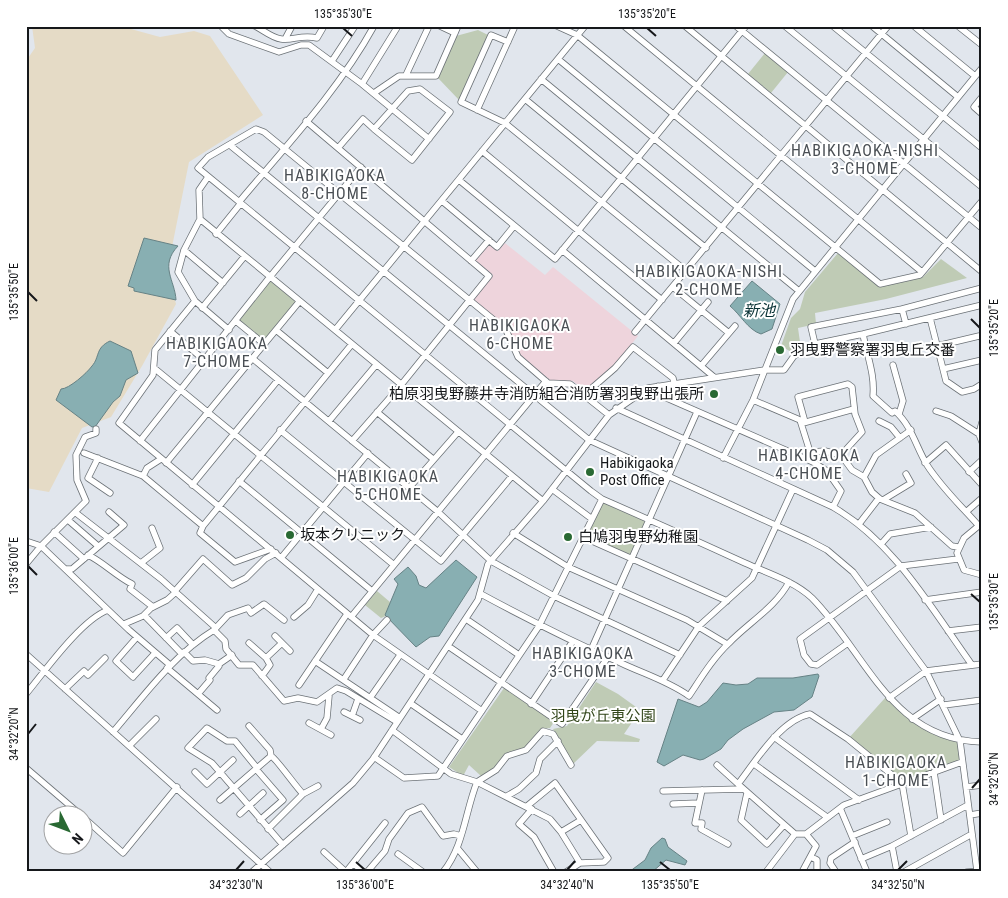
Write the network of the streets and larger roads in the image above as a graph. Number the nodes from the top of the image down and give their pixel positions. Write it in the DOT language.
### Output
graph roads {
  1 [pos="221,26"];
  2 [pos="292,26"];
  3 [pos="324,26"];
  4 [pos="354,26"];
  5 [pos="374,26"];
  6 [pos="398,26"];
  7 [pos="429,26"];
  8 [pos="440,26"];
  9 [pos="458,26"];
  10 [pos="515,26"];
  11 [pos="557,26"];
  12 [pos="585,26"];
  13 [pos="624,26"];
  14 [pos="685,26"];
  15 [pos="736,26"];
  16 [pos="785,26"];
  17 [pos="833,26"];
  18 [pos="872,26"];
  19 [pos="888,26"];
  20 [pos="914,26"];
  21 [pos="958,26"];
  22 [pos="259,27"];
  23 [pos="744,29"];
  24 [pos="454,33"];
  25 [pos="881,34"];
  26 [pos="577,35"];
  27 [pos="285,39"];
  28 [pos="508,42"];
  29 [pos="982,45"];
  30 [pos="866,53"];
  31 [pos="721,56"];
  32 [pos="558,59"];
  33 [pos="332,61"];
  34 [pos="982,68"];
  35 [pos="346,71"];
  36 [pos="406,75"];
  37 [pos="847,76"];
  38 [pos="975,76"];
  39 [pos="541,79"];
  40 [pos="362,84"];
  41 [pos="697,86"];
  42 [pos="374,93"];
  43 [pos="958,97"];
  44 [pos="982,97"];
  45 [pos="525,99"];
  46 [pos="826,101"];
  47 [pos="391,108"];
  48 [pos="477,110"];
  49 [pos="673,114"];
  50 [pos="982,114"];
  51 [pos="943,116"];
  52 [pos="306,121"];
  53 [pos="505,123"];
  54 [pos="806,126"];
  55 [pos="374,129"];
  56 [pos="653,138"];
  57 [pos="429,139"];
  58 [pos="923,140"];
  59 [pos="231,146"];
  60 [pos="284,148"];
  61 [pos="338,148"];
  62 [pos="982,148"];
  63 [pos="482,151"];
  64 [pos="781,156"];
  65 [pos="637,159"];
  66 [pos="904,164"];
  67 [pos="361,168"];
  68 [pos="263,172"];
  69 [pos="208,177"];
  70 [pos="621,178"];
  71 [pos="459,180"];
  72 [pos="758,185"];
  73 [pos="982,187"];
  74 [pos="883,188"];
  75 [pos="340,194"];
  76 [pos="442,200"];
  77 [pos="982,200"];
  78 [pos="240,202"];
  79 [pos="602,202"];
  80 [pos="738,208"];
  81 [pos="968,217"];
  82 [pos="319,218"];
  83 [pos="200,219"];
  84 [pos="858,219"];
  85 [pos="424,221"];
  86 [pos="514,226"];
  87 [pos="722,228"];
  88 [pos="982,228"];
  89 [pos="578,230"];
  90 [pos="216,234"];
  91 [pos="489,240"];
  92 [pos="948,242"];
  93 [pos="404,246"];
  94 [pos="834,247"];
  95 [pos="295,248"];
  96 [pos="706,248"];
  97 [pos="184,250"];
  98 [pos="562,250"];
  99 [pos="244,257"];
  100 [pos="471,261"];
  101 [pos="981,270"];
  102 [pos="383,271"];
  103 [pos="686,271"];
  104 [pos="815,271"];
  105 [pos="922,272"];
  106 [pos="269,278"];
  107 [pos="223,282"];
  108 [pos="673,287"];
  109 [pos="982,288"];
  110 [pos="799,291"];
  111 [pos="358,300"];
  112 [pos="469,300"];
  113 [pos="662,300"];
  114 [pos="195,301"];
  115 [pos="299,302"];
  116 [pos="708,302"];
  117 [pos="982,305"];
  118 [pos="202,308"];
  119 [pos="902,309"];
  120 [pos="701,310"];
  121 [pos="930,318"];
  122 [pos="646,319"];
  123 [pos="236,321"];
  124 [pos="906,324"];
  125 [pos="449,325"];
  126 [pos="736,326"];
  127 [pos="229,330"];
  128 [pos="276,330"];
  129 [pos="335,330"];
  130 [pos="170,331"];
  131 [pos="635,332"];
  132 [pos="729,333"];
  133 [pos="863,334"];
  134 [pos="982,338"];
  135 [pos="674,343"];
  136 [pos="264,344"];
  137 [pos="352,344"];
  138 [pos="814,344"];
  139 [pos="937,346"];
  140 [pos="425,355"];
  141 [pos="252,358"];
  142 [pos="204,360"];
  143 [pos="982,360"];
  144 [pos="376,365"];
  145 [pos="893,365"];
  146 [pos="702,366"];
  147 [pos="154,368"];
  148 [pos="943,369"];
  149 [pos="765,370"];
  150 [pos="328,373"];
  151 [pos="714,377"];
  152 [pos="278,380"];
  153 [pos="546,381"];
  154 [pos="674,383"];
  155 [pos="982,384"];
  156 [pos="401,385"];
  157 [pos="658,386"];
  158 [pos="180,390"];
  159 [pos="585,394"];
  160 [pos="534,395"];
  161 [pos="753,400"];
  162 [pos="304,401"];
  163 [pos="616,408"];
  164 [pos="854,409"];
  165 [pos="936,411"];
  166 [pos="377,412"];
  167 [pos="697,412"];
  168 [pos="208,413"];
  169 [pos="899,414"];
  170 [pos="609,415"];
  171 [pos="328,421"];
  172 [pos="879,421"];
  173 [pos="982,422"];
  174 [pos="803,423"];
  175 [pos="509,425"];
  176 [pos="96,429"];
  177 [pos="738,429"];
  178 [pos="280,430"];
  179 [pos="911,430"];
  180 [pos="458,432"];
  181 [pos="234,434"];
  182 [pos="979,434"];
  183 [pos="900,438"];
  184 [pos="589,440"];
  185 [pos="684,440"];
  186 [pos="140,441"];
  187 [pos="352,441"];
  188 [pos="982,442"];
  189 [pos="811,452"];
  190 [pos="84,453"];
  191 [pos="368,453"];
  192 [pos="486,454"];
  193 [pos="841,455"];
  194 [pos="260,456"];
  195 [pos="98,458"];
  196 [pos="723,458"];
  197 [pos="434,459"];
  198 [pos="982,460"];
  199 [pos="164,461"];
  200 [pos="813,462"];
  201 [pos="926,463"];
  202 [pos="566,472"];
  203 [pos="970,472"];
  204 [pos="906,474"];
  205 [pos="142,476"];
  206 [pos="512,476"];
  207 [pos="864,476"];
  208 [pos="668,478"];
  209 [pos="239,481"];
  210 [pos="344,482"];
  211 [pos="192,485"];
  212 [pos="982,486"];
  213 [pos="409,488"];
  214 [pos="552,489"];
  215 [pos="792,489"];
  216 [pos="110,493"];
  217 [pos="982,498"];
  218 [pos="602,499"];
  219 [pos="881,499"];
  220 [pos="543,501"];
  221 [pos="219,506"];
  222 [pos="323,508"];
  223 [pos="833,508"];
  224 [pos="437,511"];
  225 [pos="108,512"];
  226 [pos="966,512"];
  227 [pos="76,513"];
  228 [pos="592,519"];
  229 [pos="68,520"];
  230 [pos="648,520"];
  231 [pos="859,524"];
  232 [pos="980,524"];
  233 [pos="203,526"];
  234 [pos="777,526"];
  235 [pos="932,527"];
  236 [pos="152,528"];
  237 [pos="54,532"];
  238 [pos="302,533"];
  239 [pos="513,533"];
  240 [pos="463,534"];
  241 [pos="583,537"];
  242 [pos="108,539"];
  243 [pos="414,540"];
  244 [pos="26,541"];
  245 [pos="882,543"];
  246 [pos="41,546"];
  247 [pos="98,546"];
  248 [pos="958,547"];
  249 [pos="273,551"];
  250 [pos="86,557"];
  251 [pos="281,558"];
  252 [pos="631,558"];
  253 [pos="958,559"];
  254 [pos="490,561"];
  255 [pos="26,564"];
  256 [pos="141,564"];
  257 [pos="394,565"];
  258 [pos="901,566"];
  259 [pos="568,567"];
  260 [pos="67,569"];
  261 [pos="757,569"];
  262 [pos="982,575"];
  263 [pos="789,582"];
  264 [pos="318,589"];
  265 [pos="617,589"];
  266 [pos="868,589"];
  267 [pos="372,591"];
  268 [pos="175,592"];
  269 [pos="982,592"];
  270 [pos="481,594"];
  271 [pos="554,596"];
  272 [pos="925,600"];
  273 [pos="727,601"];
  274 [pos="153,607"];
  275 [pos="108,610"];
  276 [pos="144,615"];
  277 [pos="349,616"];
  278 [pos="294,617"];
  279 [pos="830,618"];
  280 [pos="466,619"];
  281 [pos="605,619"];
  282 [pos="284,620"];
  283 [pos="387,620"];
  284 [pos="124,624"];
  285 [pos="539,626"];
  286 [pos="700,626"];
  287 [pos="982,627"];
  288 [pos="215,629"];
  289 [pos="948,631"];
  290 [pos="373,635"];
  291 [pos="276,636"];
  292 [pos="137,637"];
  293 [pos="166,638"];
  294 [pos="573,641"];
  295 [pos="282,642"];
  296 [pos="249,643"];
  297 [pos="848,643"];
  298 [pos="727,644"];
  299 [pos="193,645"];
  300 [pos="448,646"];
  301 [pos="591,650"];
  302 [pos="290,651"];
  303 [pos="155,652"];
  304 [pos="183,653"];
  305 [pos="26,654"];
  306 [pos="400,654"];
  307 [pos="232,655"];
  308 [pos="519,655"];
  309 [pos="680,655"];
  310 [pos="608,657"];
  311 [pos="105,658"];
  312 [pos="266,658"];
  313 [pos="315,661"];
  314 [pos="218,664"];
  315 [pos="982,664"];
  316 [pos="972,665"];
  317 [pos="169,667"];
  318 [pos="926,670"];
  319 [pos="45,671"];
  320 [pos="428,675"];
  321 [pos="262,676"];
  322 [pos="344,680"];
  323 [pos="663,680"];
  324 [pos="500,683"];
  325 [pos="299,685"];
  326 [pos="65,689"];
  327 [pos="26,694"];
  328 [pos="198,694"];
  329 [pos="329,696"];
  330 [pos="358,698"];
  331 [pos="370,698"];
  332 [pos="889,698"];
  333 [pos="982,700"];
  334 [pos="942,702"];
  335 [pos="410,703"];
  336 [pos="532,704"];
  337 [pos="217,710"];
  338 [pos="482,710"];
  339 [pos="344,712"];
  340 [pos="352,716"];
  341 [pos="156,719"];
  342 [pos="912,719"];
  343 [pos="360,720"];
  344 [pos="398,720"];
  345 [pos="309,722"];
  346 [pos="249,726"];
  347 [pos="321,729"];
  348 [pos="392,730"];
  349 [pos="113,732"];
  350 [pos="331,735"];
  351 [pos="774,737"];
  352 [pos="462,739"];
  353 [pos="558,741"];
  354 [pos="960,741"];
  355 [pos="982,742"];
  356 [pos="129,746"];
  357 [pos="271,756"];
  358 [pos="374,757"];
  359 [pos="233,760"];
  360 [pos="962,762"];
  361 [pos="754,764"];
  362 [pos="571,765"];
  363 [pos="717,765"];
  364 [pos="26,768"];
  365 [pos="256,768"];
  366 [pos="443,768"];
  367 [pos="195,772"];
  368 [pos="934,772"];
  369 [pos="220,773"];
  370 [pos="477,782"];
  371 [pos="902,783"];
  372 [pos="982,785"];
  373 [pos="318,786"];
  374 [pos="177,787"];
  375 [pos="966,787"];
  376 [pos="743,788"];
  377 [pos="232,789"];
  378 [pos="702,790"];
  379 [pos="663,791"];
  380 [pos="262,792"];
  381 [pos="304,794"];
  382 [pos="507,796"];
  383 [pos="220,800"];
  384 [pos="859,800"];
  385 [pos="699,803"];
  386 [pos="673,804"];
  387 [pos="968,805"];
  388 [pos="70,806"];
  389 [pos="248,806"];
  390 [pos="529,808"];
  391 [pos="840,808"];
  392 [pos="240,814"];
  393 [pos="982,814"];
  394 [pos="970,815"];
  395 [pos="828,817"];
  396 [pos="260,820"];
  397 [pos="581,820"];
  398 [pos="941,820"];
  399 [pos="886,822"];
  400 [pos="385,823"];
  401 [pos="92,825"];
  402 [pos="784,825"];
  403 [pos="268,829"];
  404 [pos="561,832"];
  405 [pos="795,834"];
  406 [pos="806,834"];
  407 [pos="972,834"];
  408 [pos="461,836"];
  409 [pos="911,836"];
  410 [pos="853,839"];
  411 [pos="728,844"];
  412 [pos="283,845"];
  413 [pos="892,846"];
  414 [pos="458,849"];
  415 [pos="324,852"];
  416 [pos="398,854"];
  417 [pos="811,858"];
  418 [pos="861,859"];
  419 [pos="261,863"];
  420 [pos="580,863"];
  421 [pos="353,864"];
  422 [pos="448,866"];
  423 [pos="977,871"];
  424 [pos="982,871"];
  425 [pos="252,872"];
  426 [pos="270,872"];
  427 [pos="363,872"];
  428 [pos="368,872"];
  429 [pos="423,872"];
  430 [pos="443,872"];
  431 [pos="453,872"];
  432 [pos="477,872"];
  433 [pos="554,872"];
  434 [pos="566,872"];
  435 [pos="766,872"];
  436 [pos="802,872"];
  437 [pos="817,872"];
  438 [pos="836,872"];
  439 [pos="867,872"];
  440 [pos="897,872"];
  441 [pos="904,872"];
  442 [pos="967,872"];
  1 -- 33 [label="street"];
  2 -- 27 [label="street"];
  3 -- 27 [label="street"];
  4 -- 33 [label="street"];
  5 -- 35 [label="street"];
  6 -- 40 [label="street"];
  7 -- 36 [label="street"];
  8 -- 24 [label="street"];
  9 -- 24 [label="street"];
  10 -- 28 [label="street"];
  11 -- 26 [label="street"];
  12 -- 26 [label="street"];
  13 -- 41 [label="street"];
  14 -- 31 [label="street"];
  15 -- 23 [label="street"];
  16 -- 37 [label="street"];
  17 -- 30 [label="street"];
  18 -- 25 [label="street"];
  19 -- 25 [label="street"];
  20 -- 38 [label="street"];
  21 -- 29 [label="street"];
  22 -- 27 [label="street"];
  23 -- 31 [label="street"];
  23 -- 46 [label="street"];
  24 -- 36 [label="street"];
  25 -- 30 [label="street"];
  25 -- 43 [label="street"];
  26 -- 32 [label="street"];
  26 -- 49 [label="street"];
  28 -- 48 [label="street"];
  28 -- 48 [label="street"];
  30 -- 37 [label="street"];
  30 -- 51 [label="street"];
  31 -- 41 [label="street"];
  31 -- 54 [label="street"];
  32 -- 39 [label="street"];
  32 -- 56 [label="street"];
  33 -- 35 [label="street"];
  34 -- 38 [label="street"];
  35 -- 40 [label="street"];
  35 -- 52 [label="street"];
  36 -- 42 [label="street"];
  37 -- 46 [label="street"];
  37 -- 58 [label="street"];
  38 -- 43 [label="street"];
  39 -- 45 [label="street"];
  39 -- 65 [label="street"];
  40 -- 42 [label="street"];
  41 -- 49 [label="street"];
  41 -- 64 [label="street"];
  42 -- 47 [label="street"];
  43 -- 51 [label="street"];
  44 -- 50 [label="street"];
  45 -- 53 [label="street"];
  45 -- 70 [label="street"];
  46 -- 54 [label="street"];
  46 -- 66 [label="street"];
  47 -- 55 [label="street"];
  47 -- 57 [label="street"];
  47 -- 57 [label="street"];
  48 -- 53 [label="street"];
  49 -- 56 [label="street"];
  49 -- 72 [label="street"];
  51 -- 58 [label="street"];
  51 -- 62 [label="street"];
  52 -- 60 [label="street"];
  52 -- 61 [label="street"];
  53 -- 63 [label="street"];
  53 -- 79 [label="street"];
  54 -- 64 [label="street"];
  54 -- 74 [label="street"];
  55 -- 57 [label="street"];
  55 -- 61 [label="street"];
  56 -- 65 [label="street"];
  56 -- 80 [label="street"];
  58 -- 66 [label="street"];
  58 -- 73 [label="street"];
  59 -- 60 [label="street"];
  59 -- 68 [label="street"];
  59 -- 69 [label="street"];
  60 -- 68 [label="street"];
  60 -- 75 [label="street"];
  61 -- 67 [label="street"];
  63 -- 71 [label="street"];
  63 -- 89 [label="street"];
  64 -- 72 [label="street"];
  64 -- 84 [label="street"];
  65 -- 70 [label="street"];
  65 -- 87 [label="street"];
  66 -- 74 [label="street"];
  66 -- 81 [label="street"];
  67 -- 75 [label="street"];
  67 -- 85 [label="street"];
  68 -- 78 [label="street"];
  68 -- 82 [label="street"];
  69 -- 78 [label="street"];
  69 -- 83 [label="street"];
  70 -- 79 [label="street"];
  70 -- 96 [label="street"];
  71 -- 76 [label="street"];
  71 -- 86 [label="street"];
  72 -- 80 [label="street"];
  72 -- 94 [label="street"];
  74 -- 84 [label="street"];
  74 -- 92 [label="street"];
  75 -- 82 [label="street"];
  75 -- 93 [label="street"];
  76 -- 85 [label="street"];
  76 -- 91 [label="street"];
  77 -- 81 [label="street"];
  78 -- 90 [label="street"];
  78 -- 95 [label="street"];
  79 -- 89 [label="street"];
  79 -- 103 [label="street"];
  80 -- 87 [label="street"];
  80 -- 104 [label="street"];
  81 -- 88 [label="street"];
  81 -- 92 [label="street"];
  82 -- 95 [label="street"];
  82 -- 102 [label="street"];
  83 -- 90 [label="street"];
  83 -- 97 [label="street"];
  84 -- 94 [label="street"];
  84 -- 105 [label="street"];
  85 -- 93 [label="street"];
  85 -- 100 [label="street"];
  86 -- 91 [label="street"];
  86 -- 98 [label="street"];
  87 -- 96 [label="street"];
  87 -- 110 [label="street"];
  89 -- 98 [label="street"];
  89 -- 113 [label="street"];
  90 -- 99 [label="street"];
  91 -- 100 [label="street"];
  92 -- 101 [label="street"];
  92 -- 105 [label="street"];
  93 -- 102 [label="street"];
  93 -- 112 [label="street"];
  94 -- 104 [label="street"];
  94 -- 105 [label="street"];
  95 -- 106 [label="street"];
  95 -- 111 [label="street"];
  96 -- 103 [label="street"];
  97 -- 107 [label="street"];
  97 -- 114 [label="street"];
  98 -- 122 [label="street"];
  99 -- 106 [label="street"];
  99 -- 107 [label="street"];
  100 -- 112 [label="street"];
  102 -- 111 [label="street"];
  102 -- 125 [label="street"];
  103 -- 108 [label="street"];
  104 -- 110 [label="street"];
  106 -- 115 [label="street"];
  106 -- 123 [label="street"];
  107 -- 118 [label="street"];
  108 -- 113 [label="street"];
  108 -- 120 [label="street"];
  109 -- 119 [label="street"];
  110 -- 149 [label="street"];
  111 -- 129 [label="street"];
  111 -- 140 [label="street"];
  112 -- 125 [label="street"];
  112 -- 153 [label="street"];
  113 -- 122 [label="street"];
  114 -- 118 [label="street"];
  114 -- 130 [label="street"];
  115 -- 128 [label="street"];
  115 -- 129 [label="street"];
  116 -- 120 [label="street"];
  117 -- 121 [label="street"];
  118 -- 127 [label="street"];
  119 -- 124 [label="street"];
  119 -- 138 [label="street"];
  120 -- 132 [label="street"];
  120 -- 135 [label="street"];
  121 -- 124 [label="street"];
  121 -- 139 [label="street"];
  122 -- 131 [label="street"];
  122 -- 135 [label="street"];
  123 -- 127 [label="street"];
  123 -- 136 [label="street"];
  124 -- 133 [label="street"];
  125 -- 140 [label="street"];
  125 -- 160 [label="street"];
  126 -- 132 [label="street"];
  127 -- 142 [label="street"];
  128 -- 136 [label="street"];
  128 -- 150 [label="street"];
  129 -- 137 [label="street"];
  130 -- 142 [label="street"];
  130 -- 147 [label="street"];
  132 -- 146 [label="street"];
  133 -- 138 [label="street"];
  133 -- 169 [label="street"];
  134 -- 139 [label="street"];
  135 -- 146 [label="street"];
  136 -- 141 [label="street"];
  137 -- 144 [label="street"];
  137 -- 150 [label="street"];
  138 -- 149 [label="street"];
  139 -- 148 [label="street"];
  140 -- 156 [label="street"];
  140 -- 175 [label="street"];
  141 -- 152 [label="street"];
  141 -- 168 [label="street"];
  142 -- 158 [label="street"];
  143 -- 148 [label="street"];
  144 -- 156 [label="street"];
  144 -- 171 [label="street"];
  145 -- 169 [label="street"];
  146 -- 151 [label="street"];
  147 -- 158 [label="street"];
  147 -- 186 [label="street"];
  148 -- 155 [label="street"];
  149 -- 151 [label="street"];
  149 -- 161 [label="street"];
  150 -- 162 [label="street"];
  151 -- 154 [label="street"];
  152 -- 162 [label="street"];
  152 -- 181 [label="street"];
  153 -- 159 [label="street"];
  153 -- 160 [label="street"];
  154 -- 157 [label="street"];
  154 -- 159 [label="street"];
  156 -- 166 [label="street"];
  156 -- 180 [label="street"];
  157 -- 163 [label="street"];
  157 -- 167 [label="street"];
  158 -- 168 [label="street"];
  158 -- 186 [label="street"];
  159 -- 170 [label="street"];
  160 -- 175 [label="street"];
  160 -- 184 [label="street"];
  161 -- 174 [label="street"];
  161 -- 177 [label="street"];
  162 -- 171 [label="street"];
  162 -- 178 [label="street"];
  163 -- 170 [label="street"];
  163 -- 185 [label="street"];
  164 -- 174 [label="street"];
  164 -- 174 [label="street"];
  164 -- 193 [label="street"];
  165 -- 182 [label="street"];
  166 -- 187 [label="street"];
  166 -- 197 [label="street"];
  167 -- 177 [label="street"];
  167 -- 185 [label="street"];
  168 -- 181 [label="street"];
  168 -- 199 [label="street"];
  169 -- 179 [label="street"];
  170 -- 184 [label="street"];
  171 -- 187 [label="street"];
  172 -- 183 [label="street"];
  173 -- 182 [label="street"];
  174 -- 189 [label="street"];
  175 -- 192 [label="street"];
  175 -- 202 [label="street"];
  176 -- 227 [label="street"];
  177 -- 196 [label="street"];
  177 -- 200 [label="street"];
  178 -- 194 [label="street"];
  178 -- 210 [label="street"];
  179 -- 183 [label="street"];
  179 -- 201 [label="street"];
  180 -- 192 [label="street"];
  180 -- 197 [label="street"];
  181 -- 194 [label="street"];
  181 -- 211 [label="street"];
  182 -- 188 [label="street"];
  183 -- 207 [label="street"];
  184 -- 202 [label="street"];
  184 -- 208 [label="street"];
  185 -- 196 [label="street"];
  185 -- 208 [label="street"];
  186 -- 199 [label="street"];
  187 -- 191 [label="street"];
  189 -- 193 [label="street"];
  189 -- 200 [label="street"];
  190 -- 195 [label="street"];
  191 -- 210 [label="street"];
  191 -- 213 [label="street"];
  192 -- 206 [label="street"];
  192 -- 224 [label="street"];
  193 -- 207 [label="street"];
  194 -- 209 [label="street"];
  194 -- 222 [label="street"];
  195 -- 205 [label="street"];
  195 -- 216 [label="street"];
  196 -- 215 [label="street"];
  197 -- 213 [label="street"];
  198 -- 203 [label="street"];
  199 -- 205 [label="street"];
  199 -- 211 [label="street"];
  200 -- 223 [label="street"];
  201 -- 203 [label="street"];
  201 -- 226 [label="street"];
  202 -- 214 [label="street"];
  202 -- 218 [label="street"];
  203 -- 212 [label="street"];
  204 -- 219 [label="street"];
  205 -- 233 [label="street"];
  206 -- 220 [label="street"];
  206 -- 240 [label="street"];
  207 -- 219 [label="street"];
  208 -- 230 [label="street"];
  208 -- 234 [label="street"];
  209 -- 221 [label="street"];
  209 -- 238 [label="street"];
  210 -- 222 [label="street"];
  210 -- 243 [label="street"];
  211 -- 221 [label="street"];
  213 -- 224 [label="street"];
  214 -- 220 [label="street"];
  214 -- 228 [label="street"];
  215 -- 223 [label="street"];
  215 -- 234 [label="street"];
  217 -- 226 [label="street"];
  218 -- 228 [label="street"];
  218 -- 230 [label="street"];
  219 -- 231 [label="street"];
  219 -- 235 [label="street"];
  220 -- 239 [label="street"];
  221 -- 233 [label="street"];
  221 -- 249 [label="street"];
  222 -- 238 [label="street"];
  222 -- 257 [label="street"];
  223 -- 231 [label="street"];
  224 -- 240 [label="street"];
  224 -- 243 [label="street"];
  225 -- 242 [label="street"];
  226 -- 232 [label="street"];
  227 -- 229 [label="street"];
  227 -- 242 [label="street"];
  228 -- 241 [label="street"];
  229 -- 237 [label="street"];
  229 -- 247 [label="street"];
  230 -- 252 [label="street"];
  230 -- 261 [label="street"];
  231 -- 245 [label="street"];
  232 -- 248 [label="street"];
  233 -- 249 [label="street"];
  234 -- 261 [label="street"];
  234 -- 266 [label="street"];
  235 -- 245 [label="street"];
  235 -- 248 [label="street"];
  236 -- 256 [label="street"];
  237 -- 246 [label="street"];
  237 -- 250 [label="street"];
  238 -- 251 [label="street"];
  238 -- 267 [label="street"];
  239 -- 254 [label="street"];
  239 -- 259 [label="street"];
  240 -- 243 [label="street"];
  240 -- 254 [label="street"];
  241 -- 252 [label="street"];
  241 -- 259 [label="street"];
  242 -- 247 [label="street"];
  242 -- 256 [label="street"];
  243 -- 257 [label="street"];
  244 -- 246 [label="street"];
  245 -- 258 [label="street"];
  246 -- 255 [label="street"];
  246 -- 260 [label="street"];
  247 -- 250 [label="street"];
  248 -- 253 [label="street"];
  249 -- 251 [label="street"];
  249 -- 268 [label="street"];
  250 -- 260 [label="street"];
  250 -- 274 [label="street"];
  251 -- 264 [label="street"];
  252 -- 265 [label="street"];
  252 -- 273 [label="street"];
  253 -- 258 [label="street"];
  253 -- 262 [label="street"];
  254 -- 270 [label="street"];
  254 -- 271 [label="street"];
  256 -- 268 [label="street"];
  257 -- 267 [label="street"];
  258 -- 266 [label="street"];
  258 -- 272 [label="street"];
  259 -- 265 [label="street"];
  259 -- 271 [label="street"];
  260 -- 275 [label="street"];
  261 -- 263 [label="street"];
  261 -- 273 [label="street"];
  263 -- 279 [label="street"];
  263 -- 298 [label="street"];
  264 -- 277 [label="street"];
  264 -- 278 [label="street"];
  265 -- 281 [label="street"];
  265 -- 286 [label="street"];
  266 -- 279 [label="street"];
  266 -- 318 [label="street"];
  267 -- 277 [label="street"];
  268 -- 274 [label="street"];
  268 -- 288 [label="street"];
  269 -- 272 [label="street"];
  270 -- 280 [label="street"];
  270 -- 285 [label="street"];
  271 -- 281 [label="street"];
  271 -- 285 [label="street"];
  272 -- 289 [label="street"];
  273 -- 286 [label="street"];
  274 -- 276 [label="street"];
  275 -- 284 [label="street"];
  275 -- 319 [label="street"];
  276 -- 284 [label="street"];
  276 -- 293 [label="street"];
  277 -- 290 [label="street"];
  277 -- 313 [label="street"];
  279 -- 297 [label="street"];
  279 -- 297 [label="street"];
  280 -- 300 [label="street"];
  280 -- 308 [label="street"];
  281 -- 301 [label="street"];
  281 -- 309 [label="street"];
  282 -- 288 [label="street"];
  283 -- 290 [label="street"];
  284 -- 292 [label="street"];
  285 -- 294 [label="street"];
  285 -- 308 [label="street"];
  286 -- 298 [label="street"];
  286 -- 309 [label="street"];
  287 -- 289 [label="street"];
  288 -- 299 [label="street"];
  288 -- 307 [label="street"];
  289 -- 316 [label="street"];
  290 -- 306 [label="street"];
  290 -- 322 [label="street"];
  291 -- 295 [label="street"];
  292 -- 303 [label="street"];
  292 -- 303 [label="street"];
  293 -- 299 [label="street"];
  293 -- 304 [label="street"];
  294 -- 301 [label="street"];
  294 -- 336 [label="street"];
  295 -- 302 [label="street"];
  295 -- 312 [label="street"];
  296 -- 312 [label="street"];
  297 -- 332 [label="street"];
  298 -- 323 [label="street"];
  299 -- 304 [label="street"];
  300 -- 320 [label="street"];
  300 -- 324 [label="street"];
  301 -- 310 [label="street"];
  303 -- 317 [label="street"];
  304 -- 314 [label="street"];
  304 -- 317 [label="street"];
  305 -- 319 [label="street"];
  306 -- 320 [label="street"];
  306 -- 331 [label="street"];
  307 -- 314 [label="street"];
  307 -- 321 [label="street"];
  308 -- 324 [label="street"];
  309 -- 323 [label="street"];
  310 -- 323 [label="street"];
  310 -- 336 [label="street"];
  311 -- 326 [label="street"];
  312 -- 321 [label="street"];
  313 -- 322 [label="street"];
  313 -- 325 [label="street"];
  314 -- 328 [label="street"];
  315 -- 316 [label="street"];
  316 -- 318 [label="street"];
  317 -- 328 [label="street"];
  317 -- 349 [label="street"];
  318 -- 332 [label="street"];
  318 -- 334 [label="street"];
  319 -- 326 [label="street"];
  319 -- 327 [label="street"];
  320 -- 335 [label="street"];
  320 -- 338 [label="street"];
  321 -- 329 [label="street"];
  322 -- 331 [label="street"];
  324 -- 336 [label="street"];
  324 -- 338 [label="street"];
  326 -- 349 [label="street"];
  328 -- 337 [label="street"];
  329 -- 330 [label="street"];
  329 -- 347 [label="street"];
  330 -- 340 [label="street"];
  330 -- 344 [label="street"];
  331 -- 344 [label="street"];
  332 -- 342 [label="street"];
  333 -- 334 [label="street"];
  334 -- 342 [label="street"];
  334 -- 354 [label="street"];
  335 -- 344 [label="street"];
  335 -- 352 [label="street"];
  338 -- 352 [label="street"];
  339 -- 340 [label="street"];
  340 -- 343 [label="street"];
  341 -- 356 [label="street"];
  342 -- 354 [label="street"];
  344 -- 348 [label="street"];
  345 -- 347 [label="street"];
  346 -- 357 [label="street"];
  347 -- 350 [label="street"];
  348 -- 358 [label="street"];
  348 -- 366 [label="street"];
  349 -- 356 [label="street"];
  351 -- 361 [label="street"];
  351 -- 371 [label="street"];
  351 -- 384 [label="street"];
  352 -- 366 [label="street"];
  353 -- 362 [label="street"];
  353 -- 370 [label="street"];
  353 -- 382 [label="street"];
  354 -- 355 [label="street"];
  354 -- 360 [label="street"];
  356 -- 374 [label="street"];
  357 -- 365 [label="street"];
  357 -- 381 [label="street"];
  358 -- 366 [label="street"];
  358 -- 412 [label="street"];
  359 -- 369 [label="street"];
  360 -- 368 [label="street"];
  360 -- 375 [label="street"];
  361 -- 376 [label="street"];
  361 -- 395 [label="street"];
  363 -- 376 [label="street"];
  364 -- 388 [label="street"];
  365 -- 369 [label="street"];
  365 -- 377 [label="street"];
  365 -- 396 [label="street"];
  366 -- 370 [label="street"];
  367 -- 369 [label="street"];
  368 -- 371 [label="street"];
  368 -- 398 [label="street"];
  369 -- 377 [label="street"];
  370 -- 382 [label="street"];
  370 -- 408 [label="street"];
  371 -- 384 [label="street"];
  371 -- 409 [label="street"];
  372 -- 375 [label="street"];
  373 -- 381 [label="street"];
  374 -- 401 [label="street"];
  374 -- 419 [label="street"];
  375 -- 387 [label="street"];
  376 -- 378 [label="street"];
  376 -- 402 [label="street"];
  376 -- 402 [label="street"];
  377 -- 383 [label="street"];
  377 -- 389 [label="street"];
  378 -- 379 [label="street"];
  378 -- 385 [label="street"];
  380 -- 389 [label="street"];
  381 -- 403 [label="street"];
  382 -- 390 [label="street"];
  384 -- 391 [label="street"];
  385 -- 386 [label="street"];
  385 -- 411 [label="street"];
  387 -- 394 [label="street"];
  387 -- 398 [label="street"];
  389 -- 392 [label="street"];
  389 -- 396 [label="street"];
  390 -- 397 [label="street"];
  390 -- 404 [label="street"];
  390 -- 433 [label="street"];
  391 -- 395 [label="street"];
  391 -- 410 [label="street"];
  393 -- 394 [label="street"];
  394 -- 407 [label="street"];
  395 -- 406 [label="street"];
  396 -- 403 [label="street"];
  397 -- 404 [label="street"];
  397 -- 420 [label="street"];
  398 -- 409 [label="street"];
  399 -- 410 [label="street"];
  400 -- 421 [label="street"];
  402 -- 405 [label="street"];
  403 -- 412 [label="street"];
  404 -- 420 [label="street"];
  405 -- 406 [label="street"];
  405 -- 435 [label="street"];
  406 -- 417 [label="street"];
  407 -- 423 [label="street"];
  407 -- 441 [label="street"];
  408 -- 414 [label="street"];
  408 -- 428 [label="street"];
  409 -- 413 [label="street"];
  410 -- 418 [label="street"];
  410 -- 438 [label="street"];
  412 -- 419 [label="street"];
  413 -- 418 [label="street"];
  413 -- 440 [label="street"];
  414 -- 422 [label="street"];
  414 -- 432 [label="street"];
  415 -- 421 [label="street"];
  416 -- 429 [label="street"];
  417 -- 436 [label="street"];
  417 -- 437 [label="street"];
  418 -- 439 [label="street"];
  419 -- 425 [label="street"];
  419 -- 426 [label="street"];
  420 -- 434 [label="street"];
  421 -- 427 [label="street"];
  422 -- 430 [label="street"];
  422 -- 431 [label="street"];
  423 -- 424 [label="street"];
  423 -- 442 [label="street"];
}
